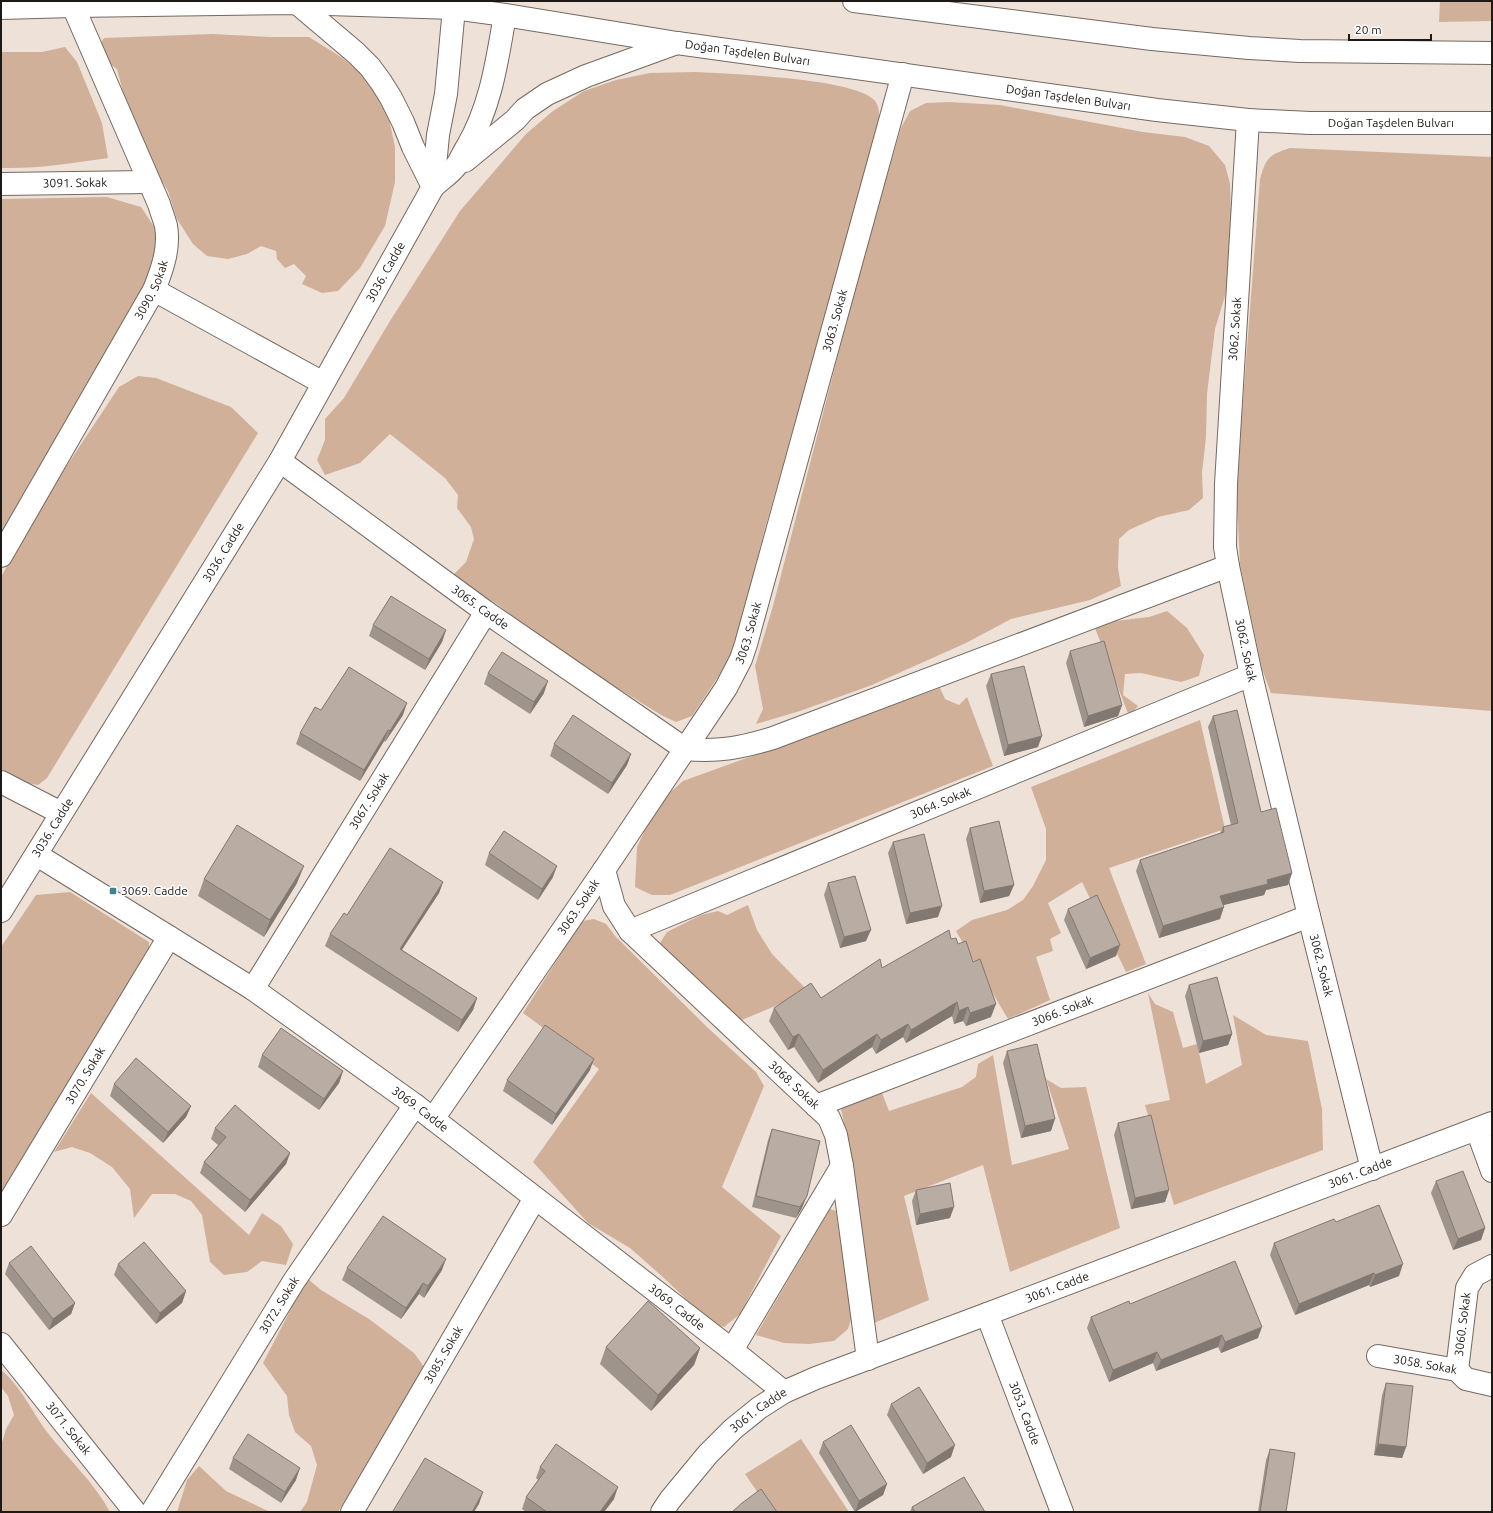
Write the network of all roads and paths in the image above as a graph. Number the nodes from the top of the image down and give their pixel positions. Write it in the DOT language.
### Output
graph roads {
  1 [pos="854,1"];
  2 [pos="297,3"];
  3 [pos="454,5"];
  4 [pos="73,6"];
  5 [pos="1,8"];
  6 [pos="506,8"];
  7 [pos="677,44"];
  8 [pos="1492,53"];
  9 [pos="903,74"];
  10 [pos="1248,120"];
  11 [pos="1492,123"];
  12 [pos="148,182"];
  13 [pos="1,184"];
  14 [pos="433,187"];
  15 [pos="154,290"];
  16 [pos="323,383"];
  17 [pos="280,461"];
  18 [pos="1,556"];
  19 [pos="1228,566"];
  20 [pos="486,612"];
  21 [pos="1251,675"];
  22 [pos="685,749"];
  23 [pos="1,782"];
  24 [pos="61,813"];
  25 [pos="37,855"];
  26 [pos="604,870"];
  27 [pos="1,911"];
  28 [pos="1309,916"];
  29 [pos="630,931"];
  30 [pos="169,937"];
  31 [pos="253,989"];
  32 [pos="415,1105"];
  33 [pos="816,1106"];
  34 [pos="433,1119"];
  35 [pos="1484,1127"];
  36 [pos="842,1166"];
  37 [pos="1372,1169"];
  38 [pos="1492,1171"];
  39 [pos="535,1198"];
  40 [pos="1,1215"];
  41 [pos="1492,1266"];
  42 [pos="988,1314"];
  43 [pos="1,1344"];
  44 [pos="732,1350"];
  45 [pos="1378,1356"];
  46 [pos="868,1359"];
  47 [pos="1457,1370"];
  48 [pos="1492,1385"];
  49 [pos="784,1392"];
  50 [pos="135,1512"];
  51 [pos="152,1512"];
  52 [pos="352,1512"];
  53 [pos="662,1512"];
  54 [pos="1062,1512"];
  1 -- 8 [label="street"];
  2 -- 3 [label="street, Doğan Taşdelen Bulvarı"];
  2 -- 4 [label="street, Doğan Taşdelen Bulvarı"];
  2 -- 14 [label="street"];
  3 -- 6 [label="street, Doğan Taşdelen Bulvarı"];
  3 -- 14 [label="street, 3036. Cadde"];
  4 -- 5 [label="street, Doğan Taşdelen Bulvarı"];
  4 -- 12 [label="street, 3090. Sokak"];
  6 -- 7 [label="street, Doğan Taşdelen Bulvarı"];
  6 -- 14 [label="street, 3036. Cadde"];
  7 -- 9 [label="street, Doğan Taşdelen Bulvarı"];
  7 -- 14 [label="street"];
  9 -- 10 [label="street, Doğan Taşdelen Bulvarı"];
  9 -- 22 [label="street, 3063. Sokak"];
  10 -- 11 [label="street, Doğan Taşdelen Bulvarı"];
  10 -- 19 [label="street, 3062. Sokak"];
  12 -- 13 [label="street, 3091. Sokak"];
  12 -- 15 [label="street, 3090. Sokak"];
  14 -- 16 [label="street, 3036. Cadde"];
  15 -- 16 [label="street"];
  15 -- 18 [label="street, 3090. Sokak"];
  16 -- 17 [label="street, 3036. Cadde"];
  17 -- 20 [label="street, 3065. Cadde"];
  17 -- 24 [label="street, 3036. Cadde"];
  19 -- 21 [label="street, 3062. Sokak"];
  19 -- 22 [label="street"];
  20 -- 22 [label="street, 3065. Cadde"];
  20 -- 31 [label="street, 3067. Sokak"];
  21 -- 28 [label="street, 3062. Sokak"];
  21 -- 29 [label="street, 3064. Sokak"];
  22 -- 26 [label="street, 3063. Sokak"];
  23 -- 24 [label="street"];
  24 -- 25 [label="street, 3036. Cadde"];
  25 -- 27 [label="street, 3036. Cadde"];
  25 -- 30 [label="street, 3069. Cadde"];
  26 -- 29 [label="street, 3068. Sokak"];
  26 -- 34 [label="street, 3063. Sokak"];
  28 -- 33 [label="street, 3066. Sokak"];
  28 -- 37 [label="street, 3062. Sokak"];
  29 -- 33 [label="street, 3068. Sokak"];
  30 -- 31 [label="street, 3069. Cadde"];
  30 -- 40 [label="street, 3070. Sokak"];
  31 -- 32 [label="street, 3069. Cadde"];
  32 -- 34 [label="street, 3069. Cadde"];
  32 -- 51 [label="street, 3072. Sokak"];
  33 -- 36 [label="street, 3068. Sokak"];
  34 -- 39 [label="street, 3069. Cadde"];
  35 -- 37 [label="street, 3061. Cadde"];
  35 -- 38 [label="street"];
  36 -- 44 [label="street"];
  36 -- 46 [label="street, 3068. Sokak"];
  37 -- 42 [label="street, 3061. Cadde"];
  39 -- 44 [label="street, 3069. Cadde"];
  39 -- 52 [label="street, 3085. Sokak"];
  41 -- 47 [label="street, 3060. Sokak"];
  42 -- 46 [label="street, 3061. Cadde"];
  42 -- 54 [label="street, 3053. Cadde"];
  43 -- 50 [label="street, 3071. Sokak"];
  44 -- 49 [label="street, 3069. Cadde"];
  45 -- 47 [label="street, 3058. Sokak"];
  46 -- 49 [label="street, 3061. Cadde"];
  47 -- 48 [label="street, 3058. Sokak"];
  49 -- 53 [label="street, 3061. Cadde"];
}
